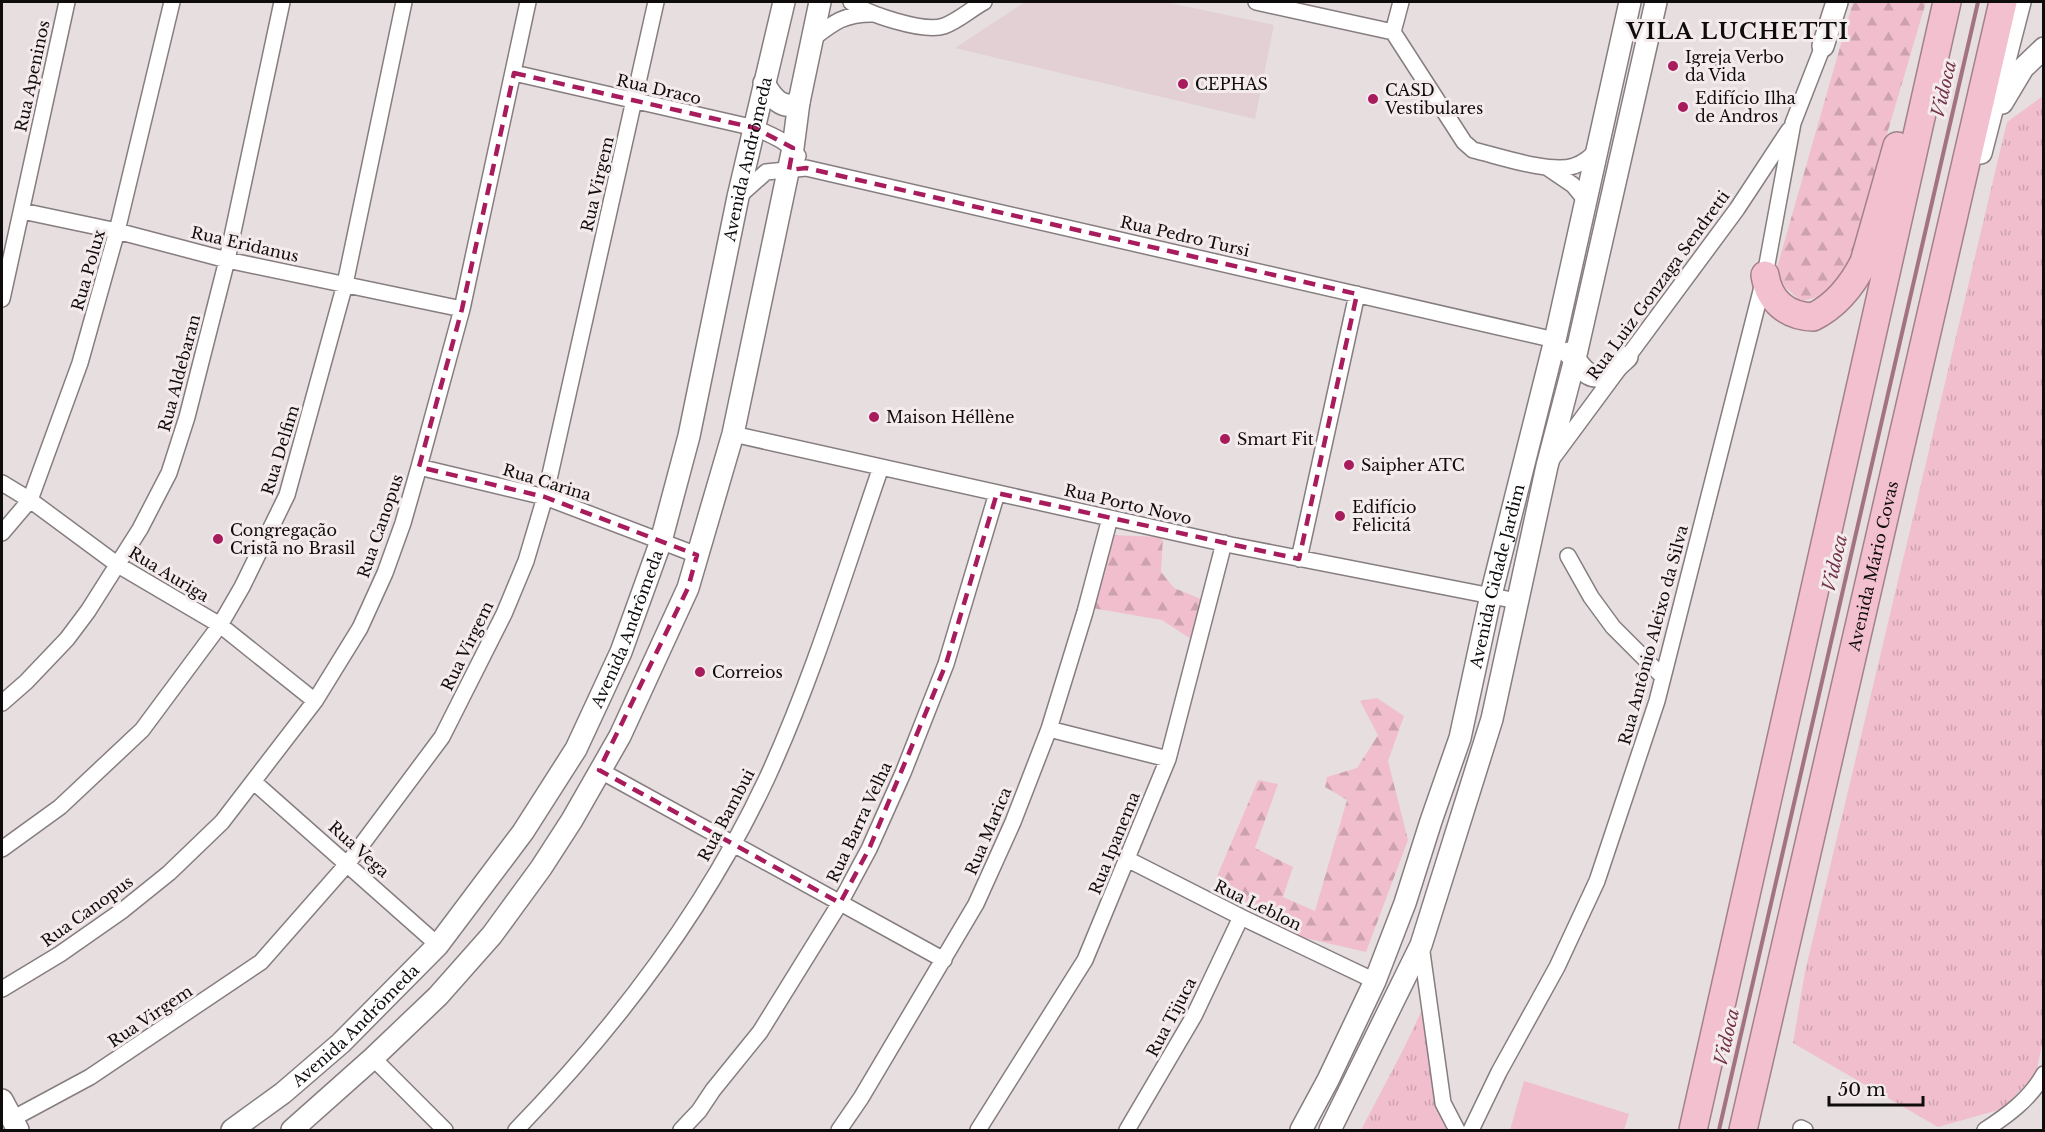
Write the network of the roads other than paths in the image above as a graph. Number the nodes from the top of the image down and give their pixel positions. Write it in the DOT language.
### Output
graph roads {
  1 [pos="67,2"];
  2 [pos="172,2"];
  3 [pos="282,2"];
  4 [pos="404,2"];
  5 [pos="528,2"];
  6 [pos="656,2"];
  7 [pos="784,2"];
  8 [pos="820,2"];
  9 [pos="851,2"];
  10 [pos="984,2"];
  11 [pos="1256,2"];
  12 [pos="1401,2"];
  13 [pos="1630,2"];
  14 [pos="1656,2"];
  15 [pos="1828,2"];
  16 [pos="1837,2"];
  17 [pos="1942,2"];
  18 [pos="1947,2"];
  19 [pos="2003,2"];
  20 [pos="2020,2"];
  21 [pos="872,14"];
  22 [pos="1393,32"];
  23 [pos="811,40"];
  24 [pos="1823,46"];
  25 [pos="2043,48"];
  26 [pos="514,74"];
  27 [pos="764,82"];
  28 [pos="634,102"];
  29 [pos="799,102"];
  30 [pos="1793,123"];
  31 [pos="755,128"];
  32 [pos="793,148"];
  33 [pos="1596,150"];
  34 [pos="1978,166"];
  35 [pos="1548,168"];
  36 [pos="797,169"];
  37 [pos="738,197"];
  38 [pos="1587,202"];
  39 [pos="22,211"];
  40 [pos="117,231"];
  41 [pos="227,261"];
  42 [pos="1765,275"];
  43 [pos="1939,283"];
  44 [pos="345,284"];
  45 [pos="1357,294"];
  46 [pos="2,299"];
  47 [pos="462,309"];
  48 [pos="1555,340"];
  49 [pos="1627,357"];
  50 [pos="1575,358"];
  51 [pos="733,435"];
  52 [pos="1547,466"];
  53 [pos="419,467"];
  54 [pos="881,467"];
  55 [pos="2,483"];
  56 [pos="997,493"];
  57 [pos="545,496"];
  58 [pos="30,500"];
  59 [pos="1110,518"];
  60 [pos="2,533"];
  61 [pos="661,541"];
  62 [pos="1224,543"];
  63 [pos="697,555"];
  64 [pos="1568,556"];
  65 [pos="1299,559"];
  66 [pos="118,565"];
  67 [pos="1491,595"];
  68 [pos="1517,600"];
  69 [pos="220,625"];
  70 [pos="1662,676"];
  71 [pos="315,701"];
  72 [pos="2,703"];
  73 [pos="1049,729"];
  74 [pos="1168,759"];
  75 [pos="599,770"];
  76 [pos="254,782"];
  77 [pos="523,831"];
  78 [pos="734,843"];
  79 [pos="2,849"];
  80 [pos="1127,859"];
  81 [pos="348,863"];
  82 [pos="541,868"];
  83 [pos="840,903"];
  84 [pos="1241,917"];
  85 [pos="438,945"];
  86 [pos="1421,945"];
  87 [pos="944,960"];
  88 [pos="1375,981"];
  89 [pos="2,989"];
  90 [pos="373,1058"];
  91 [pos="2043,1074"];
  92 [pos="283,1093"];
  93 [pos="2,1100"];
  94 [pos="309,1115"];
  95 [pos="15,1125"];
  96 [pos="232,1131"];
  97 [pos="292,1131"];
  98 [pos="445,1131"];
  99 [pos="516,1131"];
  100 [pos="681,1131"];
  101 [pos="839,1131"];
  102 [pos="978,1131"];
  103 [pos="1127,1131"];
  104 [pos="1301,1131"];
  105 [pos="1330,1131"];
  106 [pos="1457,1131"];
  107 [pos="1471,1131"];
  108 [pos="1693,1131"];
  109 [pos="1743,1131"];
  110 [pos="1985,1131"];
  1 -- 39 [label="street, Rua Apeninos"];
  2 -- 40 [label="street, Rua Polux"];
  3 -- 41 [label="street, Rua Aldebaran"];
  4 -- 44 [label="street, Rua Delfim"];
  5 -- 26 [label="street, Rua Canopus"];
  6 -- 28 [label="street, Rua Virgem"];
  7 -- 27 [label="main road, Avenida Andrômeda"];
  8 -- 23 [label="main road"];
  9 -- 21 [label="street"];
  10 -- 21 [label="street"];
  11 -- 22 [label="street"];
  12 -- 22 [label="street"];
  13 -- 33 [label="main road, Avenida Cidade Jardim"];
  14 -- 50 [label="main road, Avenida Cidade Jardim"];
  15 -- 24 [label="street"];
  16 -- 24 [label="main road"];
  17 -- 42 [label="highway"];
  18 -- 108 [label="highway"];
  19 -- 43 [label="highway, Avenida Mário Covas"];
  20 -- 34 [label="main road"];
  21 -- 23 [label="street"];
  22 -- 35 [label="street"];
  23 -- 29 [label="main road"];
  24 -- 30 [label="street"];
  25 -- 34 [label="main road"];
  26 -- 28 [label="street, Rua Draco"];
  26 -- 47 [label="street, Rua Canopus"];
  27 -- 29 [label="main road"];
  27 -- 31 [label="main road, Avenida Andrômeda"];
  28 -- 31 [label="street, Rua Draco"];
  28 -- 57 [label="street, Rua Virgem"];
  29 -- 32 [label="main road"];
  30 -- 42 [label="street, Rua Antônio Aleixo da Silva"];
  30 -- 49 [label="street, Rua Luiz Gonzaga Sendretti"];
  31 -- 32 [label="street, Rua Draco"];
  31 -- 37 [label="main road, Avenida Andrômeda"];
  32 -- 36 [label="main road"];
  33 -- 35 [label="street"];
  33 -- 38 [label="main road, Avenida Cidade Jardim"];
  34 -- 43 [label="highway"];
  35 -- 38 [label="street"];
  36 -- 37 [label="street"];
  36 -- 45 [label="street, Rua Pedro Tursi"];
  36 -- 51 [label="main road"];
  37 -- 61 [label="main road, Avenida Andrômeda"];
  38 -- 48 [label="main road, Avenida Cidade Jardim"];
  39 -- 40 [label="street, Rua Eridanus"];
  39 -- 46 [label="street, Rua Apeninos"];
  40 -- 41 [label="street, Rua Eridanus"];
  40 -- 58 [label="street, Rua Polux"];
  41 -- 44 [label="street, Rua Eridanus"];
  41 -- 66 [label="street, Rua Aldebaran"];
  42 -- 70 [label="street, Rua Antônio Aleixo da Silva"];
  43 -- 109 [label="highway, Avenida Mário Covas"];
  44 -- 47 [label="street, Rua Eridanus"];
  44 -- 69 [label="street, Rua Delfim"];
  45 -- 48 [label="street, Rua Pedro Tursi"];
  45 -- 65 [label="street"];
  47 -- 53 [label="street, Rua Canopus"];
  48 -- 50 [label="main road"];
  48 -- 67 [label="main road, Avenida Cidade Jardim"];
  49 -- 50 [label="main road"];
  49 -- 52 [label="street, Rua Luiz Gonzaga Sendretti"];
  50 -- 52 [label="main road, Avenida Cidade Jardim"];
  51 -- 54 [label="street, Rua Porto Novo"];
  51 -- 63 [label="main road"];
  52 -- 68 [label="main road, Avenida Cidade Jardim"];
  53 -- 57 [label="street, Rua Carina"];
  53 -- 71 [label="street, Rua Canopus"];
  54 -- 56 [label="street, Rua Porto Novo"];
  54 -- 78 [label="street, Rua Bambui"];
  55 -- 58 [label="street, Rua Auriga"];
  56 -- 59 [label="street, Rua Porto Novo"];
  56 -- 83 [label="street, Rua Barra Velha"];
  57 -- 61 [label="street, Rua Carina"];
  57 -- 81 [label="street, Rua Virgem"];
  58 -- 60 [label="street, Rua Polux"];
  58 -- 66 [label="street, Rua Auriga"];
  59 -- 62 [label="street, Rua Porto Novo"];
  59 -- 73 [label="street, Rua Marica"];
  61 -- 63 [label="street, Rua Carina"];
  61 -- 77 [label="main road, Avenida Andrômeda"];
  62 -- 65 [label="street, Rua Porto Novo"];
  62 -- 74 [label="street, Rua Ipanema"];
  63 -- 75 [label="main road"];
  64 -- 70 [label="street"];
  65 -- 67 [label="street, Rua Porto Novo"];
  66 -- 69 [label="street, Rua Auriga"];
  66 -- 72 [label="street, Rua Aldebaran"];
  67 -- 68 [label="street, Rua Porto Novo"];
  67 -- 88 [label="main road, Avenida Cidade Jardim"];
  68 -- 86 [label="main road, Avenida Cidade Jardim"];
  69 -- 71 [label="street, Rua Auriga"];
  69 -- 79 [label="street, Rua Delfim"];
  70 -- 107 [label="street, Rua Antônio Aleixo da Silva"];
  71 -- 76 [label="street, Rua Canopus"];
  73 -- 74 [label="street"];
  73 -- 87 [label="street, Rua Marica"];
  74 -- 80 [label="street, Rua Ipanema"];
  75 -- 78 [label="street"];
  75 -- 82 [label="main road"];
  76 -- 81 [label="street, Rua Vega"];
  76 -- 89 [label="street, Rua Canopus"];
  77 -- 82 [label="main road"];
  77 -- 85 [label="main road, Avenida Andrômeda"];
  78 -- 83 [label="street"];
  78 -- 99 [label="street, Rua Bambui"];
  80 -- 84 [label="street, Rua Leblon"];
  80 -- 102 [label="street, Rua Ipanema"];
  81 -- 85 [label="street, Rua Vega"];
  81 -- 95 [label="street, Rua Virgem"];
  82 -- 90 [label="main road"];
  83 -- 87 [label="street"];
  83 -- 100 [label="street, Rua Barra Velha"];
  84 -- 88 [label="street, Rua Leblon"];
  84 -- 103 [label="street, Rua Tijuca"];
  85 -- 92 [label="main road, Avenida Andrômeda"];
  86 -- 105 [label="main road, Avenida Cidade Jardim"];
  86 -- 106 [label="street"];
  87 -- 101 [label="street, Rua Marica"];
  88 -- 104 [label="main road, Avenida Cidade Jardim"];
  90 -- 94 [label="main road"];
  90 -- 98 [label="street"];
  91 -- 110 [label="street"];
  92 -- 94 [label="main road"];
  92 -- 96 [label="main road, Avenida Andrômeda"];
  93 -- 95 [label="main road"];
  94 -- 97 [label="main road"];
}
